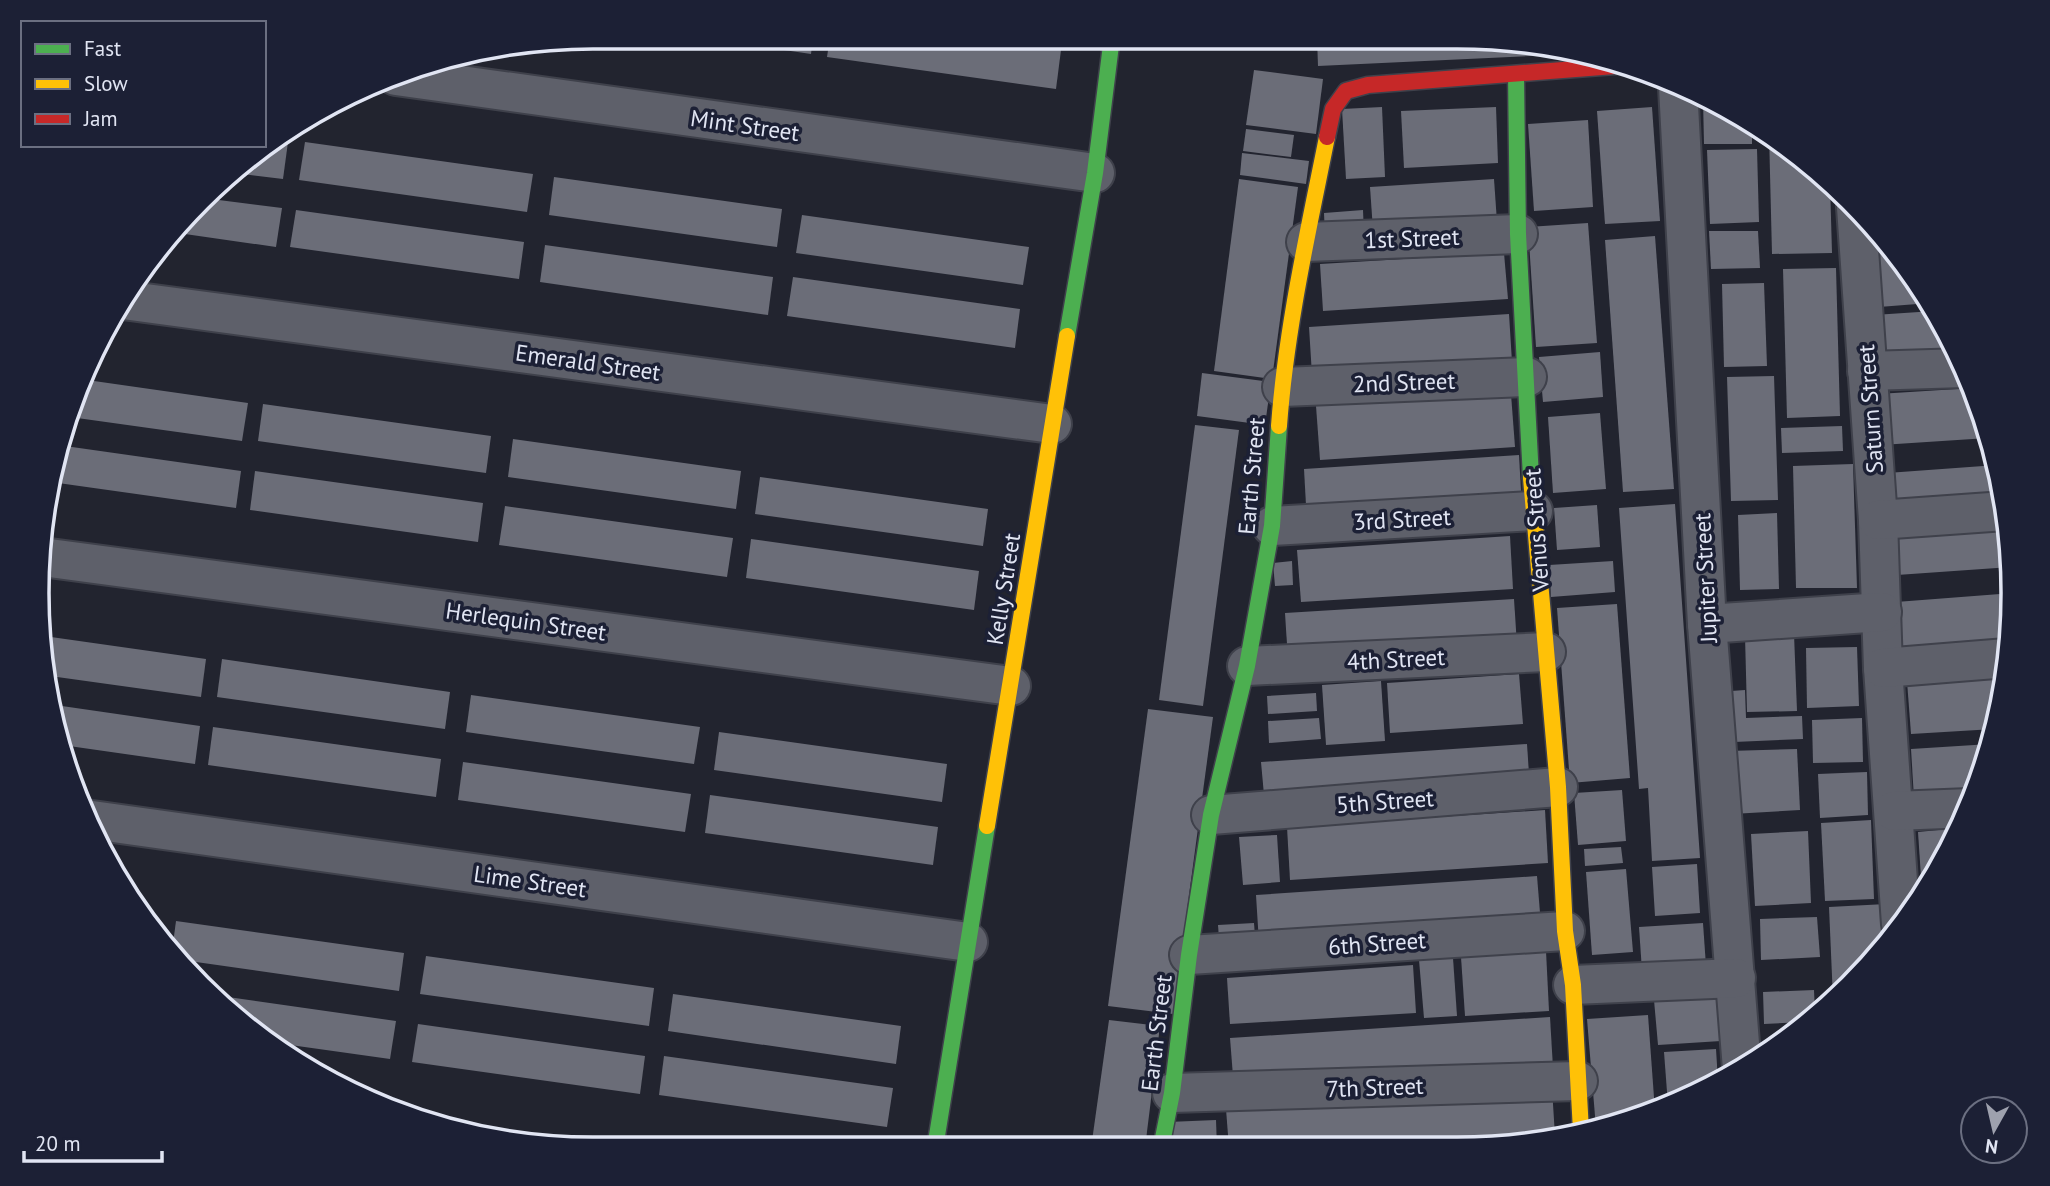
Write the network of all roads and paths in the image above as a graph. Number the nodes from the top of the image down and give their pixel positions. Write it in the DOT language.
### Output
graph roads {
  1 [pos="1110,49"];
  2 [pos="1597,68"];
  3 [pos="1516,75"];
  4 [pos="416,79"];
  5 [pos="1678,96"];
  6 [pos="1095,173"];
  7 [pos="1865,233"];
  8 [pos="1518,234"];
  9 [pos="1306,242"];
  10 [pos="134,302"];
  11 [pos="1952,368"];
  12 [pos="1867,371"];
  13 [pos="1527,377"];
  14 [pos="1282,387"];
  15 [pos="1052,424"];
  16 [pos="1533,511"];
  17 [pos="1995,512"];
  18 [pos="1878,520"];
  19 [pos="1272,526"];
  20 [pos="50,558"];
  21 [pos="1882,612"];
  22 [pos="1707,624"];
  23 [pos="1546,652"];
  24 [pos="1997,659"];
  25 [pos="1247,666"];
  26 [pos="1883,668"];
  27 [pos="1011,686"];
  28 [pos="1558,787"];
  29 [pos="1957,809"];
  30 [pos="1894,811"];
  31 [pos="1211,815"];
  32 [pos="99,821"];
  33 [pos="1900,908"];
  34 [pos="1565,931"];
  35 [pos="968,942"];
  36 [pos="1189,955"];
  37 [pos="1736,978"];
  38 [pos="1573,985"];
  39 [pos="1741,1056"];
  40 [pos="1578,1081"];
  41 [pos="1172,1093"];
  42 [pos="1580,1123"];
  43 [pos="937,1137"];
  44 [pos="1163,1137"];
  1 -- 6 [label="street, Kelly Street"];
  2 -- 3 [label="street, Earth Street"];
  3 -- 8 [label="street, Venus Street"];
  3 -- 9 [label="street, Earth Street"];
  4 -- 6 [label="street, Mint Street"];
  5 -- 22 [label="street, Jupiter Street"];
  6 -- 15 [label="street, Kelly Street"];
  7 -- 12 [label="street, Saturn Street"];
  8 -- 9 [label="street, 1st Street"];
  8 -- 13 [label="street, Venus Street"];
  9 -- 14 [label="street, Earth Street"];
  10 -- 15 [label="street, Emerald Street"];
  11 -- 12 [label="street"];
  12 -- 18 [label="street, Saturn Street"];
  13 -- 14 [label="street, 2nd Street"];
  13 -- 16 [label="street, Venus Street"];
  14 -- 19 [label="street, Earth Street"];
  15 -- 27 [label="street, Kelly Street"];
  16 -- 19 [label="street, 3rd Street"];
  16 -- 23 [label="street, Venus Street"];
  17 -- 18 [label="street"];
  18 -- 21 [label="street, Saturn Street"];
  19 -- 25 [label="street, Earth Street"];
  20 -- 27 [label="street, Herlequin Street"];
  21 -- 22 [label="street"];
  21 -- 26 [label="street, Saturn Street"];
  22 -- 37 [label="street, Jupiter Street"];
  23 -- 25 [label="street, 4th Street"];
  23 -- 28 [label="street, Venus Street"];
  24 -- 26 [label="street"];
  25 -- 31 [label="street, Earth Street"];
  26 -- 30 [label="street, Saturn Street"];
  27 -- 35 [label="street, Kelly Street"];
  28 -- 31 [label="street, 5th Street"];
  28 -- 34 [label="street, Venus Street"];
  29 -- 30 [label="street"];
  30 -- 33 [label="street, Saturn Street"];
  31 -- 36 [label="street, Earth Street"];
  32 -- 35 [label="street, Lime Street"];
  34 -- 36 [label="street, 6th Street"];
  34 -- 38 [label="street, Venus Street"];
  35 -- 43 [label="street, Kelly Street"];
  36 -- 41 [label="street, Earth Street"];
  37 -- 38 [label="street"];
  37 -- 39 [label="street, Jupiter Street"];
  38 -- 40 [label="street, Venus Street"];
  40 -- 41 [label="street, 7th Street"];
  40 -- 42 [label="street, Venus Street"];
  41 -- 44 [label="street, Earth Street"];
}
